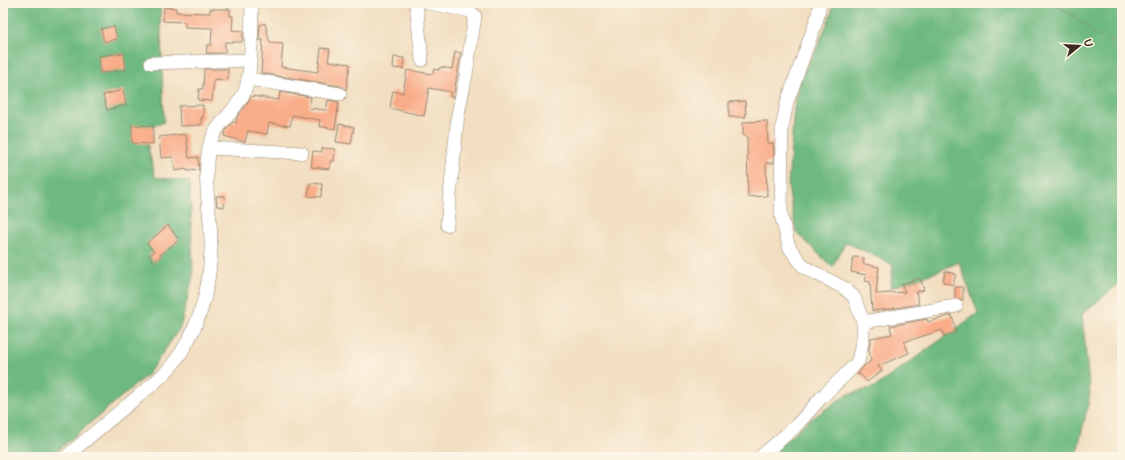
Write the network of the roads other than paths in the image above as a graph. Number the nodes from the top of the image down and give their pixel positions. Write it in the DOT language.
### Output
graph roads {
  1 [pos="252,3"];
  2 [pos="416,3"];
  3 [pos="429,3"];
  4 [pos="820,3"];
  5 [pos="250,60"];
  6 [pos="422,60"];
  7 [pos="151,63"];
  8 [pos="248,79"];
  9 [pos="340,94"];
  10 [pos="209,148"];
  11 [pos="302,153"];
  12 [pos="447,226"];
  13 [pos="956,306"];
  14 [pos="863,322"];
  15 [pos="66,457"];
  16 [pos="760,457"];
  1 -- 5 [label="street"];
  2 -- 6 [label="street"];
  3 -- 12 [label="street"];
  4 -- 14 [label="street"];
  5 -- 7 [label="street"];
  5 -- 8 [label="street"];
  8 -- 9 [label="street"];
  8 -- 10 [label="street"];
  10 -- 11 [label="street"];
  10 -- 15 [label="street"];
  13 -- 14 [label="street"];
  14 -- 16 [label="street"];
}
